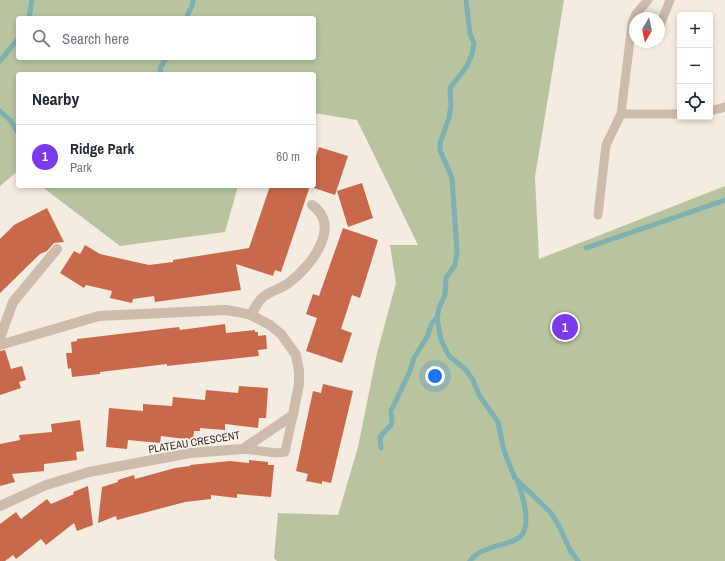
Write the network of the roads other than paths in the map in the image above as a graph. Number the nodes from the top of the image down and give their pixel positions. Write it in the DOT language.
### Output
graph roads {
  1 [pos="648,0"];
  2 [pos="670,0"];
  3 [pos="665,13"];
  4 [pos="725,107"];
  5 [pos="713,109"];
  6 [pos="621,114"];
  7 [pos="677,114"];
  8 [pos="312,205"];
  9 [pos="598,215"];
  10 [pos="57,249"];
  11 [pos="251,315"];
  12 [pos="0,338"];
  13 [pos="0,345"];
  14 [pos="293,415"];
  15 [pos="243,448"];
  16 [pos="0,506"];
  1 -- 6 [label="lane"];
  2 -- 3 [label="lane"];
  4 -- 5 [label="lane"];
  6 -- 7 [label="lane"];
  6 -- 9 [label="lane"];
  8 -- 11 [label="street"];
  10 -- 12 [label="street"];
  11 -- 13 [label="street"];
  11 -- 14 [label="street"];
  14 -- 15 [label="street, PLATEAU CRESCENT"];
  14 -- 15 [label="lane"];
  15 -- 16 [label="street, PLATEAU CRESCENT"];
}
